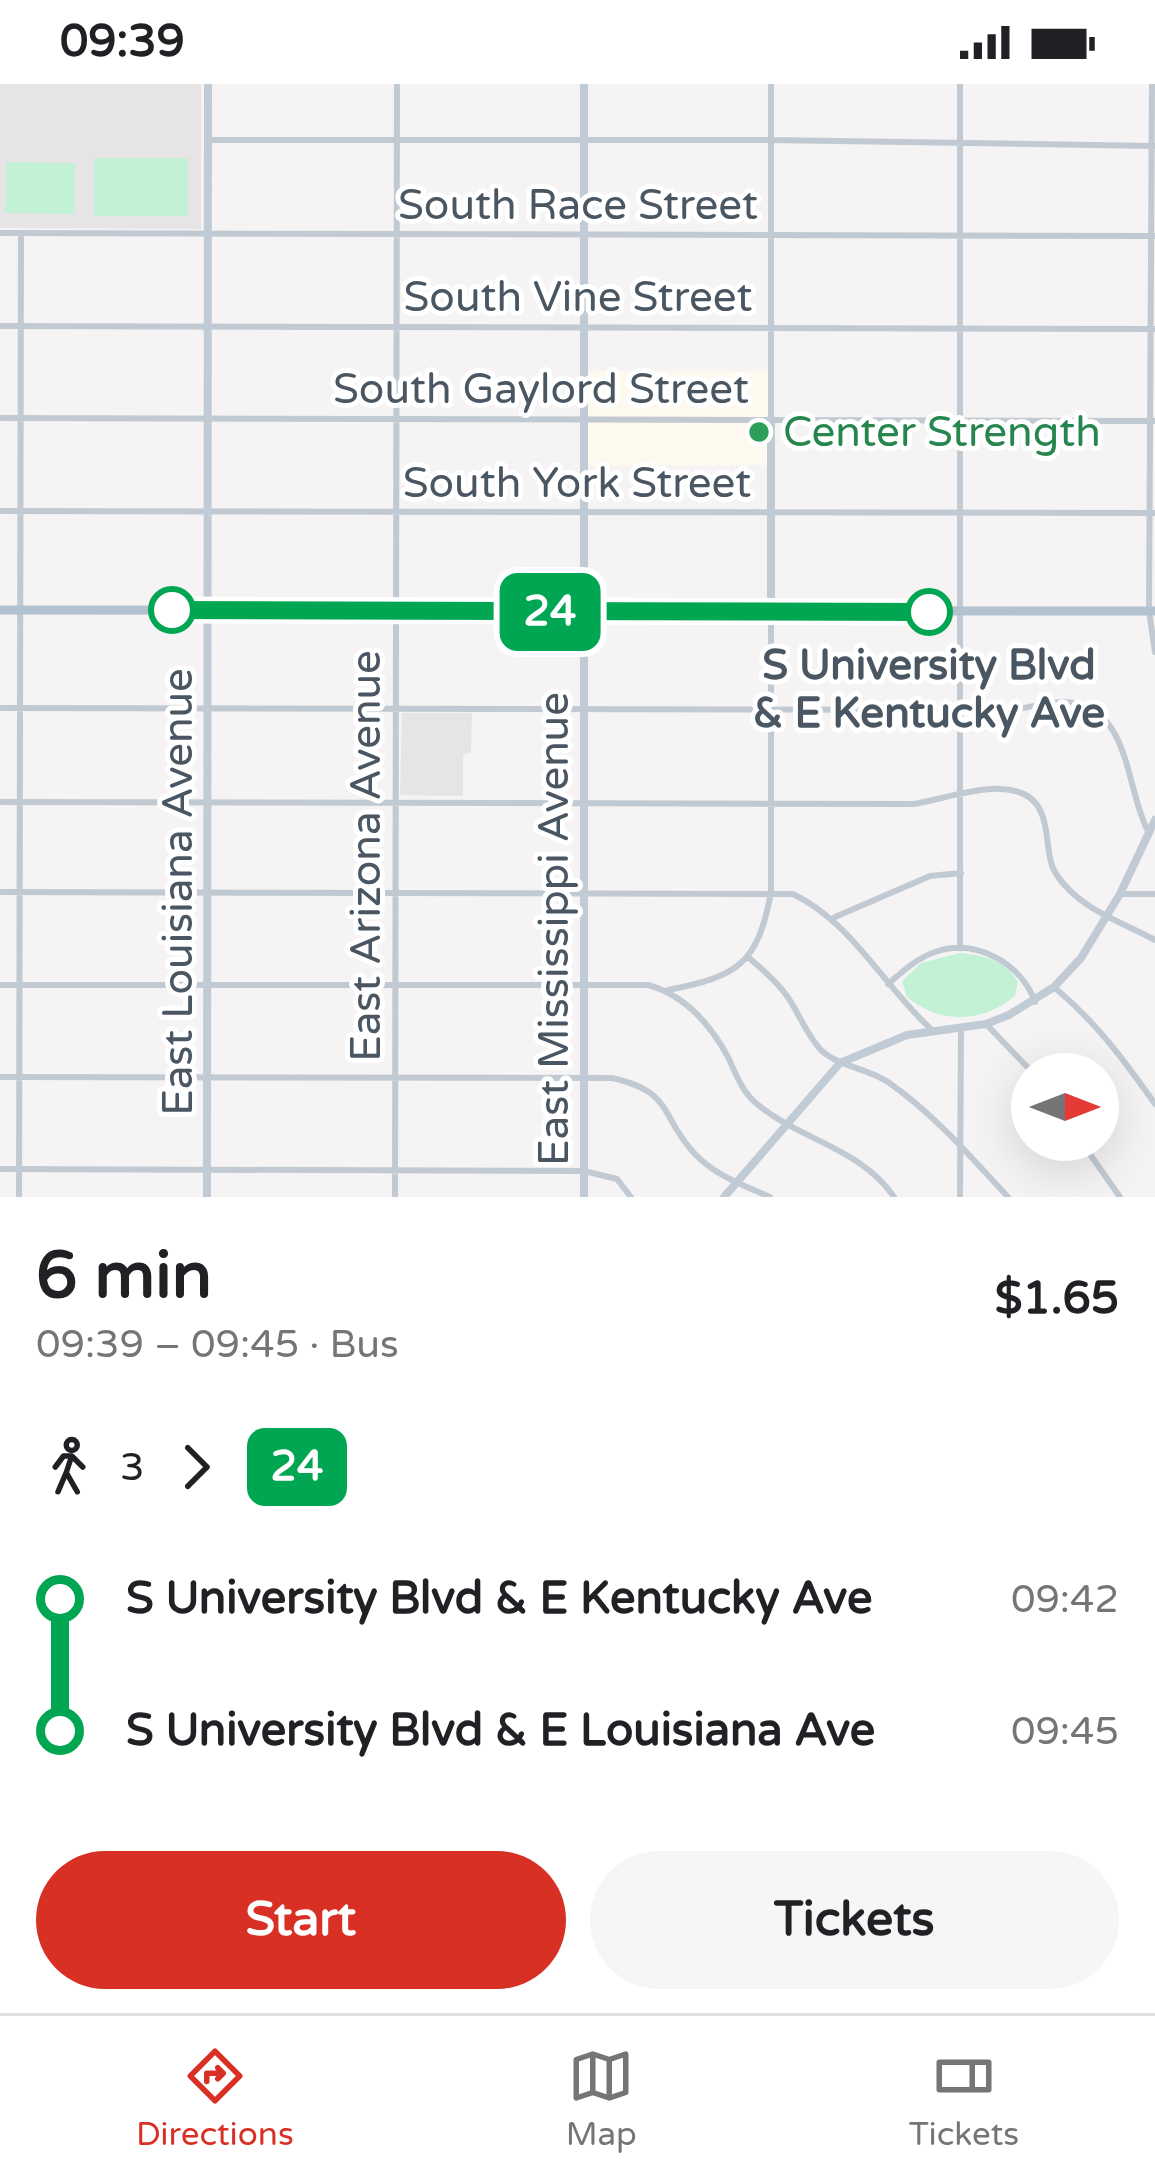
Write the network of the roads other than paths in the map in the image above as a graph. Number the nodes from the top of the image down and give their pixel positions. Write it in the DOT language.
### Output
graph roads {
  1 [pos="208,84"];
  2 [pos="397,84"];
  3 [pos="584,84"];
  4 [pos="770,84"];
  5 [pos="960,84"];
  6 [pos="1152,84"];
  7 [pos="208,140"];
  8 [pos="770,140"];
  9 [pos="397,142"];
  10 [pos="584,142"];
  11 [pos="960,143"];
  12 [pos="1153,146"];
  13 [pos="21,232"];
  14 [pos="0,233"];
  15 [pos="208,233"];
  16 [pos="584,234"];
  17 [pos="397,235"];
  18 [pos="771,235"];
  19 [pos="961,236"];
  20 [pos="1153,236"];
  21 [pos="210,325"];
  22 [pos="0,326"];
  23 [pos="20,326"];
  24 [pos="397,326"];
  25 [pos="584,327"];
  26 [pos="771,329"];
  27 [pos="962,329"];
  28 [pos="1153,329"];
  29 [pos="0,418"];
  30 [pos="19,418"];
  31 [pos="771,418"];
  32 [pos="209,419"];
  33 [pos="397,419"];
  34 [pos="583,419"];
  35 [pos="962,422"];
  36 [pos="1152,422"];
  37 [pos="0,511"];
  38 [pos="18,511"];
  39 [pos="209,512"];
  40 [pos="584,512"];
  41 [pos="396,513"];
  42 [pos="771,513"];
  43 [pos="961,513"];
  44 [pos="1152,513"];
  45 [pos="0,610"];
  46 [pos="20,610"];
  47 [pos="208,610"];
  48 [pos="396,611"];
  49 [pos="1152,611"];
  50 [pos="584,612"];
  51 [pos="771,612"];
  52 [pos="961,612"];
  53 [pos="1155,652"];
  54 [pos="0,708"];
  55 [pos="21,708"];
  56 [pos="396,709"];
  57 [pos="209,710"];
  58 [pos="584,710"];
  59 [pos="772,710"];
  60 [pos="961,710"];
  61 [pos="961,797"];
  62 [pos="584,801"];
  63 [pos="0,802"];
  64 [pos="19,802"];
  65 [pos="396,802"];
  66 [pos="209,803"];
  67 [pos="772,803"];
  68 [pos="1155,820"];
  69 [pos="1148,831"];
  70 [pos="961,873"];
  71 [pos="209,890"];
  72 [pos="0,892"];
  73 [pos="18,892"];
  74 [pos="771,892"];
  75 [pos="395,893"];
  76 [pos="584,893"];
  77 [pos="1120,894"];
  78 [pos="1155,894"];
  79 [pos="1106,916"];
  80 [pos="833,917"];
  81 [pos="1155,940"];
  82 [pos="960,948"];
  83 [pos="748,957"];
  84 [pos="888,984"];
  85 [pos="0,985"];
  86 [pos="19,985"];
  87 [pos="208,985"];
  88 [pos="584,985"];
  89 [pos="396,986"];
  90 [pos="1054,987"];
  91 [pos="668,990"];
  92 [pos="1035,1002"];
  93 [pos="986,1024"];
  94 [pos="961,1027"];
  95 [pos="932,1030"];
  96 [pos="1014,1053"];
  97 [pos="840,1064"];
  98 [pos="19,1076"];
  99 [pos="0,1077"];
  100 [pos="206,1078"];
  101 [pos="395,1078"];
  102 [pos="584,1080"];
  103 [pos="1155,1104"];
  104 [pos="788,1124"];
  105 [pos="961,1145"];
  106 [pos="1095,1161"];
  107 [pos="0,1169"];
  108 [pos="20,1169"];
  109 [pos="207,1169"];
  110 [pos="395,1171"];
  111 [pos="584,1171"];
  112 [pos="736,1183"];
  113 [pos="20,1197"];
  114 [pos="207,1197"];
  115 [pos="395,1197"];
  116 [pos="584,1197"];
  117 [pos="631,1197"];
  118 [pos="724,1197"];
  119 [pos="770,1197"];
  120 [pos="895,1197"];
  121 [pos="960,1197"];
  122 [pos="1008,1197"];
  123 [pos="1120,1197"];
  1 -- 7 [label="street, East Louisiana Avenue"];
  2 -- 9 [label="street, East Arizona Avenue"];
  3 -- 10 [label="street, East Mississippi Avenue"];
  4 -- 8 [label="street"];
  5 -- 11 [label="street"];
  6 -- 12 [label="street"];
  7 -- 9 [label="street"];
  7 -- 15 [label="street, East Louisiana Avenue"];
  8 -- 10 [label="street"];
  8 -- 11 [label="street"];
  8 -- 18 [label="street"];
  9 -- 10 [label="street"];
  9 -- 17 [label="street, East Arizona Avenue"];
  10 -- 16 [label="street, East Mississippi Avenue"];
  11 -- 12 [label="street"];
  11 -- 19 [label="street"];
  12 -- 20 [label="street"];
  13 -- 14 [label="street, South Race Street"];
  13 -- 15 [label="street, South Race Street"];
  13 -- 23 [label="street"];
  15 -- 17 [label="street, South Race Street"];
  15 -- 21 [label="street, East Louisiana Avenue"];
  16 -- 17 [label="street, South Race Street"];
  16 -- 18 [label="street, South Race Street"];
  16 -- 25 [label="street, East Mississippi Avenue"];
  17 -- 24 [label="street, East Arizona Avenue"];
  18 -- 19 [label="street, South Race Street"];
  18 -- 26 [label="street"];
  19 -- 20 [label="street, South Race Street"];
  19 -- 27 [label="street"];
  20 -- 28 [label="street"];
  21 -- 23 [label="street, South Vine Street"];
  21 -- 24 [label="street, South Vine Street"];
  21 -- 32 [label="street, East Louisiana Avenue"];
  22 -- 23 [label="street, South Vine Street"];
  23 -- 30 [label="street"];
  24 -- 25 [label="street, South Vine Street"];
  24 -- 33 [label="street, East Arizona Avenue"];
  25 -- 26 [label="street, South Vine Street"];
  25 -- 34 [label="street, East Mississippi Avenue"];
  26 -- 27 [label="street, South Vine Street"];
  26 -- 31 [label="street"];
  27 -- 28 [label="street, South Vine Street"];
  27 -- 35 [label="street"];
  28 -- 36 [label="street"];
  29 -- 30 [label="street, South Gaylord Street"];
  30 -- 32 [label="street, South Gaylord Street"];
  30 -- 38 [label="street"];
  31 -- 34 [label="street, South Gaylord Street"];
  31 -- 35 [label="street, South Gaylord Street"];
  31 -- 42 [label="street"];
  32 -- 33 [label="street, South Gaylord Street"];
  32 -- 39 [label="street, East Louisiana Avenue"];
  33 -- 34 [label="street, South Gaylord Street"];
  33 -- 41 [label="street, East Arizona Avenue"];
  34 -- 40 [label="street, East Mississippi Avenue"];
  35 -- 36 [label="street, South Gaylord Street"];
  35 -- 43 [label="street"];
  36 -- 44 [label="street"];
  37 -- 38 [label="street, South York Street"];
  38 -- 39 [label="street, South York Street"];
  38 -- 46 [label="street"];
  39 -- 41 [label="street, South York Street"];
  39 -- 47 [label="street, East Louisiana Avenue"];
  40 -- 41 [label="street, South York Street"];
  40 -- 42 [label="street, South York Street"];
  40 -- 50 [label="street, East Mississippi Avenue"];
  41 -- 48 [label="street, East Arizona Avenue"];
  42 -- 43 [label="street, South York Street"];
  42 -- 51 [label="street"];
  43 -- 44 [label="street, South York Street"];
  43 -- 52 [label="street"];
  44 -- 49 [label="street"];
  45 -- 46 [label="main road"];
  46 -- 47 [label="main road"];
  46 -- 55 [label="street"];
  47 -- 48 [label="main road"];
  47 -- 57 [label="street, East Louisiana Avenue"];
  48 -- 50 [label="main road"];
  48 -- 56 [label="street, East Arizona Avenue"];
  49 -- 52 [label="main road"];
  49 -- 53 [label="street"];
  50 -- 51 [label="main road"];
  50 -- 58 [label="street, East Mississippi Avenue"];
  51 -- 52 [label="main road"];
  51 -- 59 [label="street"];
  52 -- 60 [label="street"];
  54 -- 55 [label="street"];
  55 -- 57 [label="street"];
  55 -- 64 [label="street"];
  56 -- 57 [label="street"];
  56 -- 58 [label="street"];
  56 -- 65 [label="street, East Arizona Avenue"];
  57 -- 66 [label="street, East Louisiana Avenue"];
  58 -- 59 [label="street"];
  58 -- 62 [label="street, East Mississippi Avenue"];
  59 -- 60 [label="street"];
  59 -- 67 [label="street"];
  60 -- 61 [label="street"];
  60 -- 69 [label="street"];
  61 -- 67 [label="street"];
  61 -- 70 [label="street"];
  61 -- 79 [label="street"];
  62 -- 65 [label="street"];
  62 -- 67 [label="street"];
  62 -- 76 [label="street, East Mississippi Avenue"];
  63 -- 64 [label="street"];
  64 -- 66 [label="street"];
  64 -- 73 [label="street"];
  65 -- 66 [label="street"];
  65 -- 75 [label="street, East Arizona Avenue"];
  66 -- 71 [label="street, East Louisiana Avenue"];
  67 -- 74 [label="street"];
  68 -- 69 [label="street"];
  69 -- 77 [label="street"];
  70 -- 80 [label="street"];
  70 -- 82 [label="street"];
  71 -- 73 [label="street"];
  71 -- 75 [label="street"];
  71 -- 87 [label="street, East Louisiana Avenue"];
  72 -- 73 [label="street"];
  73 -- 86 [label="street"];
  74 -- 76 [label="street"];
  74 -- 80 [label="street"];
  74 -- 83 [label="street"];
  75 -- 76 [label="street"];
  75 -- 89 [label="street, East Arizona Avenue"];
  76 -- 88 [label="street, East Mississippi Avenue"];
  77 -- 78 [label="street"];
  77 -- 79 [label="street"];
  79 -- 81 [label="street"];
  79 -- 90 [label="street"];
  80 -- 84 [label="street"];
  82 -- 84 [label="street"];
  82 -- 92 [label="street"];
  83 -- 91 [label="street"];
  83 -- 97 [label="street"];
  84 -- 95 [label="street"];
  85 -- 86 [label="street"];
  86 -- 87 [label="street"];
  86 -- 98 [label="street"];
  87 -- 89 [label="street"];
  87 -- 100 [label="street, East Louisiana Avenue"];
  88 -- 89 [label="street"];
  88 -- 91 [label="street"];
  88 -- 102 [label="street, East Mississippi Avenue"];
  89 -- 101 [label="street, East Arizona Avenue"];
  90 -- 92 [label="street"];
  90 -- 103 [label="street"];
  91 -- 104 [label="street"];
  92 -- 93 [label="street"];
  93 -- 94 [label="street"];
  93 -- 96 [label="street"];
  94 -- 95 [label="street"];
  94 -- 105 [label="street"];
  95 -- 97 [label="street"];
  97 -- 104 [label="street"];
  97 -- 105 [label="street"];
  98 -- 99 [label="street"];
  98 -- 100 [label="street"];
  98 -- 108 [label="street"];
  100 -- 101 [label="street"];
  100 -- 109 [label="street, East Louisiana Avenue"];
  101 -- 102 [label="street"];
  101 -- 110 [label="street, East Arizona Avenue"];
  102 -- 111 [label="street, East Mississippi Avenue"];
  102 -- 112 [label="street"];
  104 -- 112 [label="street"];
  104 -- 120 [label="street"];
  105 -- 121 [label="street"];
  105 -- 122 [label="street"];
  106 -- 123 [label="street"];
  107 -- 108 [label="street"];
  108 -- 109 [label="street"];
  108 -- 113 [label="street"];
  109 -- 110 [label="street"];
  109 -- 114 [label="street, East Louisiana Avenue"];
  110 -- 111 [label="street"];
  110 -- 115 [label="street, East Arizona Avenue"];
  111 -- 116 [label="street, East Mississippi Avenue"];
  111 -- 117 [label="street"];
  112 -- 118 [label="street"];
  112 -- 119 [label="street"];
}
